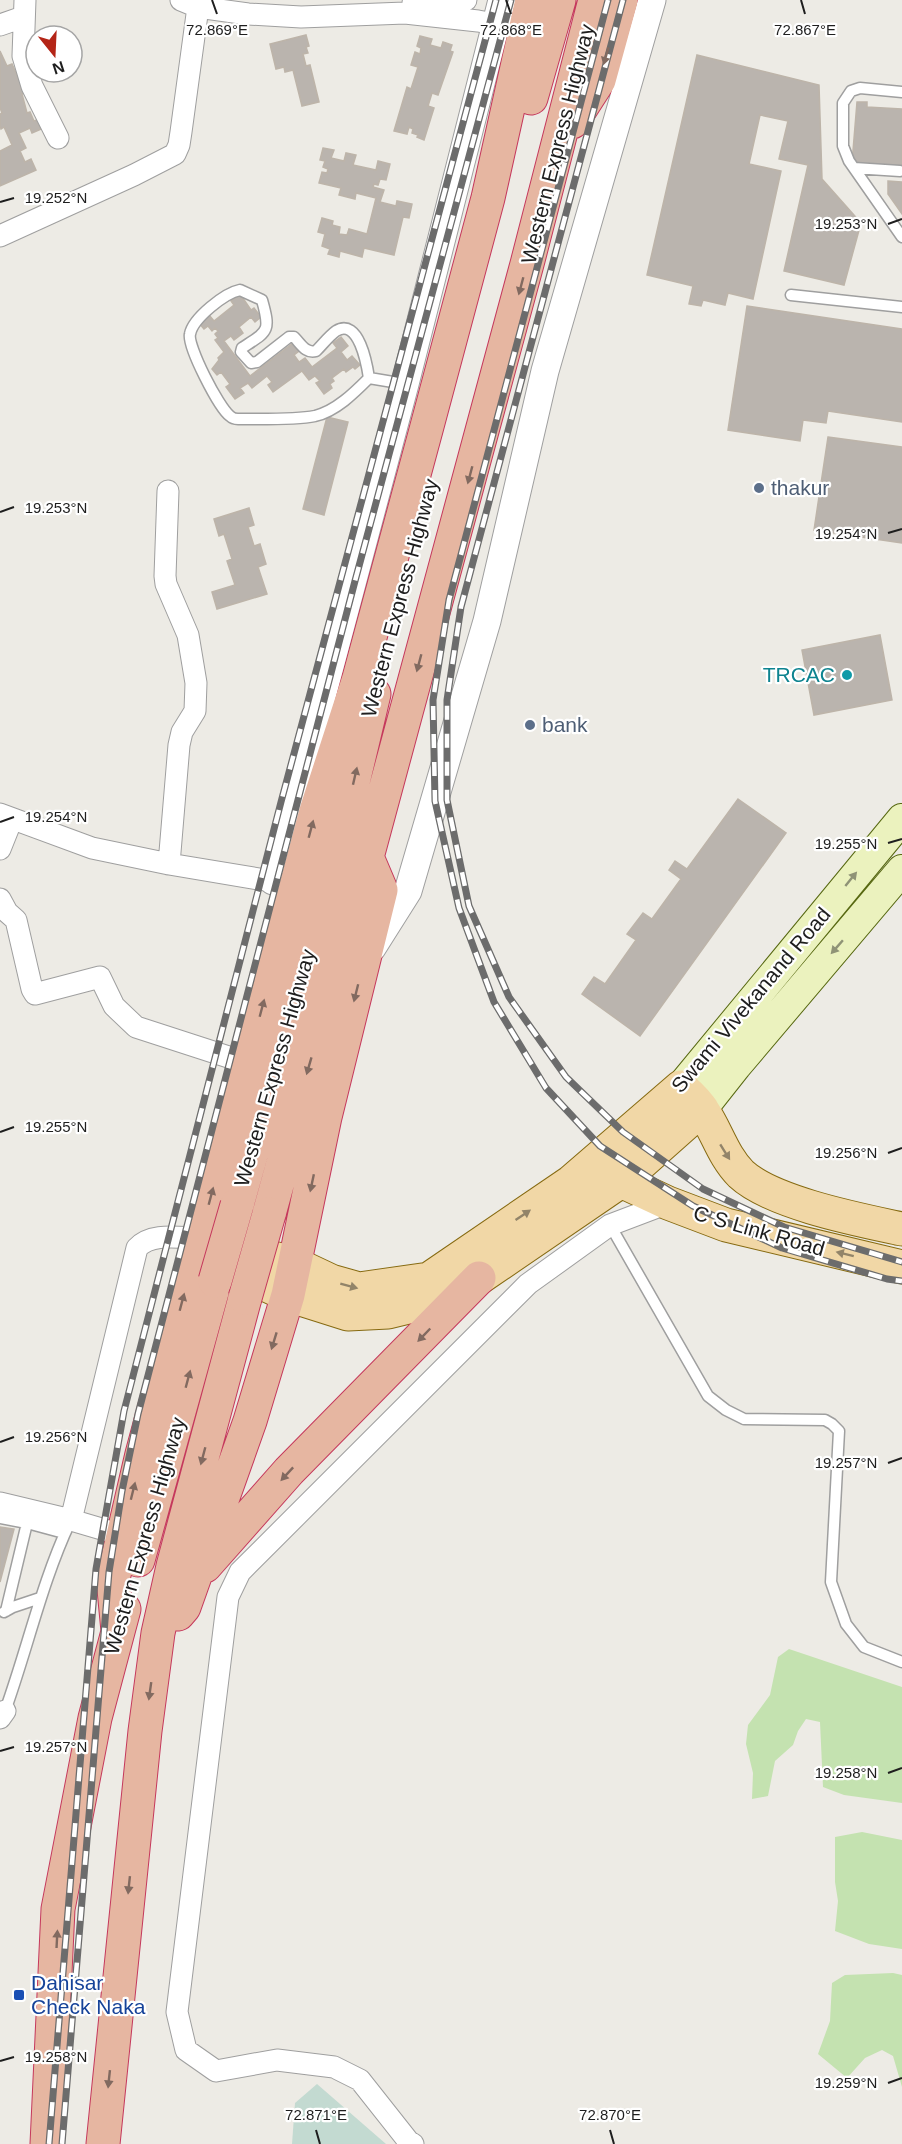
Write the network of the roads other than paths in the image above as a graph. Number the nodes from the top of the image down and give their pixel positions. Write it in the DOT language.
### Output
graph roads {
  1 [pos="317,0"];
  2 [pos="323,0"];
  3 [pos="559,0"];
  4 [pos="595,0"];
  5 [pos="621,0"];
  6 [pos="652,0"];
  7 [pos="189,4"];
  8 [pos="274,7"];
  9 [pos="465,7"];
  10 [pos="24,9"];
  11 [pos="514,14"];
  12 [pos="301,17"];
  13 [pos="0,25"];
  14 [pos="902,92"];
  15 [pos="523,123"];
  16 [pos="58,138"];
  17 [pos="556,148"];
  18 [pos="854,168"];
  19 [pos="900,171"];
  20 [pos="0,236"];
  21 [pos="902,237"];
  22 [pos="791,295"];
  23 [pos="902,307"];
  24 [pos="369,378"];
  25 [pos="405,384"];
  26 [pos="168,491"];
  27 [pos="6,817"];
  28 [pos="902,819"];
  29 [pos="0,849"];
  30 [pos="367,857"];
  31 [pos="169,864"];
  32 [pos="331,864"];
  33 [pos="902,870"];
  34 [pos="284,883"];
  35 [pos="0,899"];
  36 [pos="364,961"];
  37 [pos="247,1063"];
  38 [pos="692,1098"];
  39 [pos="621,1181"];
  40 [pos="765,1190"];
  41 [pos="668,1203"];
  42 [pos="610,1225"];
  43 [pos="902,1229"];
  44 [pos="743,1230"];
  45 [pos="198,1245"];
  46 [pos="902,1267"];
  47 [pos="478,1278"];
  48 [pos="292,1279"];
  49 [pos="0,1503"];
  50 [pos="0,1518"];
  51 [pos="27,1523"];
  52 [pos="68,1526"];
  53 [pos="122,1536"];
  54 [pos="193,1580"];
  55 [pos="40,1598"];
  56 [pos="3,1613"];
  57 [pos="118,1631"];
  58 [pos="158,1633"];
  59 [pos="902,1662"];
  60 [pos="2,1713"];
  61 [pos="47,2144"];
  62 [pos="103,2144"];
  63 [pos="413,2144"];
  1 -- 12 [label="street"];
  2 -- 9 [label="street"];
  3 -- 15 [label="highway, Western Express Highway"];
  4 -- 17 [label="highway, Western Express Highway"];
  5 -- 17 [label="highway, one-way"];
  6 -- 36 [label="street"];
  7 -- 8 [label="street"];
  7 -- 20 [label="street"];
  8 -- 12 [label="street"];
  9 -- 11 [label="street"];
  9 -- 12 [label="street"];
  10 -- 13 [label="street"];
  10 -- 16 [label="street"];
  11 -- 15 [label="highway"];
  11 -- 25 [label="street"];
  34 -- 11 [label="highway, one-way"];
  14 -- 18 [label="lane"];
  32 -- 15 [label="highway, Western Express Highway, one-way"];
  17 -- 30 [label="highway, Western Express Highway, one-way"];
  18 -- 19 [label="lane"];
  18 -- 21 [label="lane"];
  22 -- 23 [label="lane"];
  24 -- 24 [label="lane"];
  24 -- 25 [label="lane"];
  25 -- 34 [label="street"];
  26 -- 31 [label="street"];
  27 -- 29 [label="street"];
  27 -- 31 [label="street"];
  38 -- 28 [label="main road, Swami Vivekanand Road, one-way"];
  30 -- 36 [label="highway"];
  30 -- 58 [label="highway, Western Express Highway, one-way, bridge"];
  31 -- 34 [label="street"];
  32 -- 34 [label="highway"];
  57 -- 32 [label="highway, Western Express Highway, one-way, bridge"];
  33 -- 38 [label="main road, Swami Vivekanand Road, one-way"];
  37 -- 34 [label="highway, one-way"];
  35 -- 37 [label="street"];
  36 -- 48 [label="highway, one-way"];
  45 -- 37 [label="highway, one-way"];
  38 -- 39 [label="main road, Swami Vivekanand Road"];
  38 -- 40 [label="main road, C S Link Road, one-way"];
  48 -- 38 [label="main road, Swami Vivekanand Road, one-way"];
  39 -- 41 [label="main road, C S Link Road"];
  39 -- 47 [label="main road, Swami Vivekanand Road"];
  40 -- 43 [label="main road, C S Link Road"];
  40 -- 44 [label="main road"];
  41 -- 42 [label="street"];
  41 -- 44 [label="main road, C S Link Road"];
  42 -- 59 [label="lane"];
  42 -- 63 [label="street"];
  46 -- 44 [label="main road, C S Link Road, one-way"];
  45 -- 48 [label="main road, Swami Vivekanand Road"];
  45 -- 52 [label="street"];
  53 -- 45 [label="highway, one-way"];
  47 -- 48 [label="main road, Swami Vivekanand Road"];
  47 -- 54 [label="highway, one-way"];
  48 -- 54 [label="highway, one-way"];
  49 -- 52 [label="street"];
  50 -- 51 [label="lane"];
  51 -- 52 [label="lane"];
  51 -- 56 [label="lane"];
  52 -- 53 [label="street"];
  52 -- 55 [label="lane"];
  53 -- 57 [label="highway"];
  54 -- 58 [label="highway"];
  55 -- 56 [label="lane"];
  55 -- 60 [label="lane"];
  61 -- 57 [label="highway, Western Express Highway, one-way"];
  58 -- 62 [label="highway, Western Express Highway, one-way"];
}
